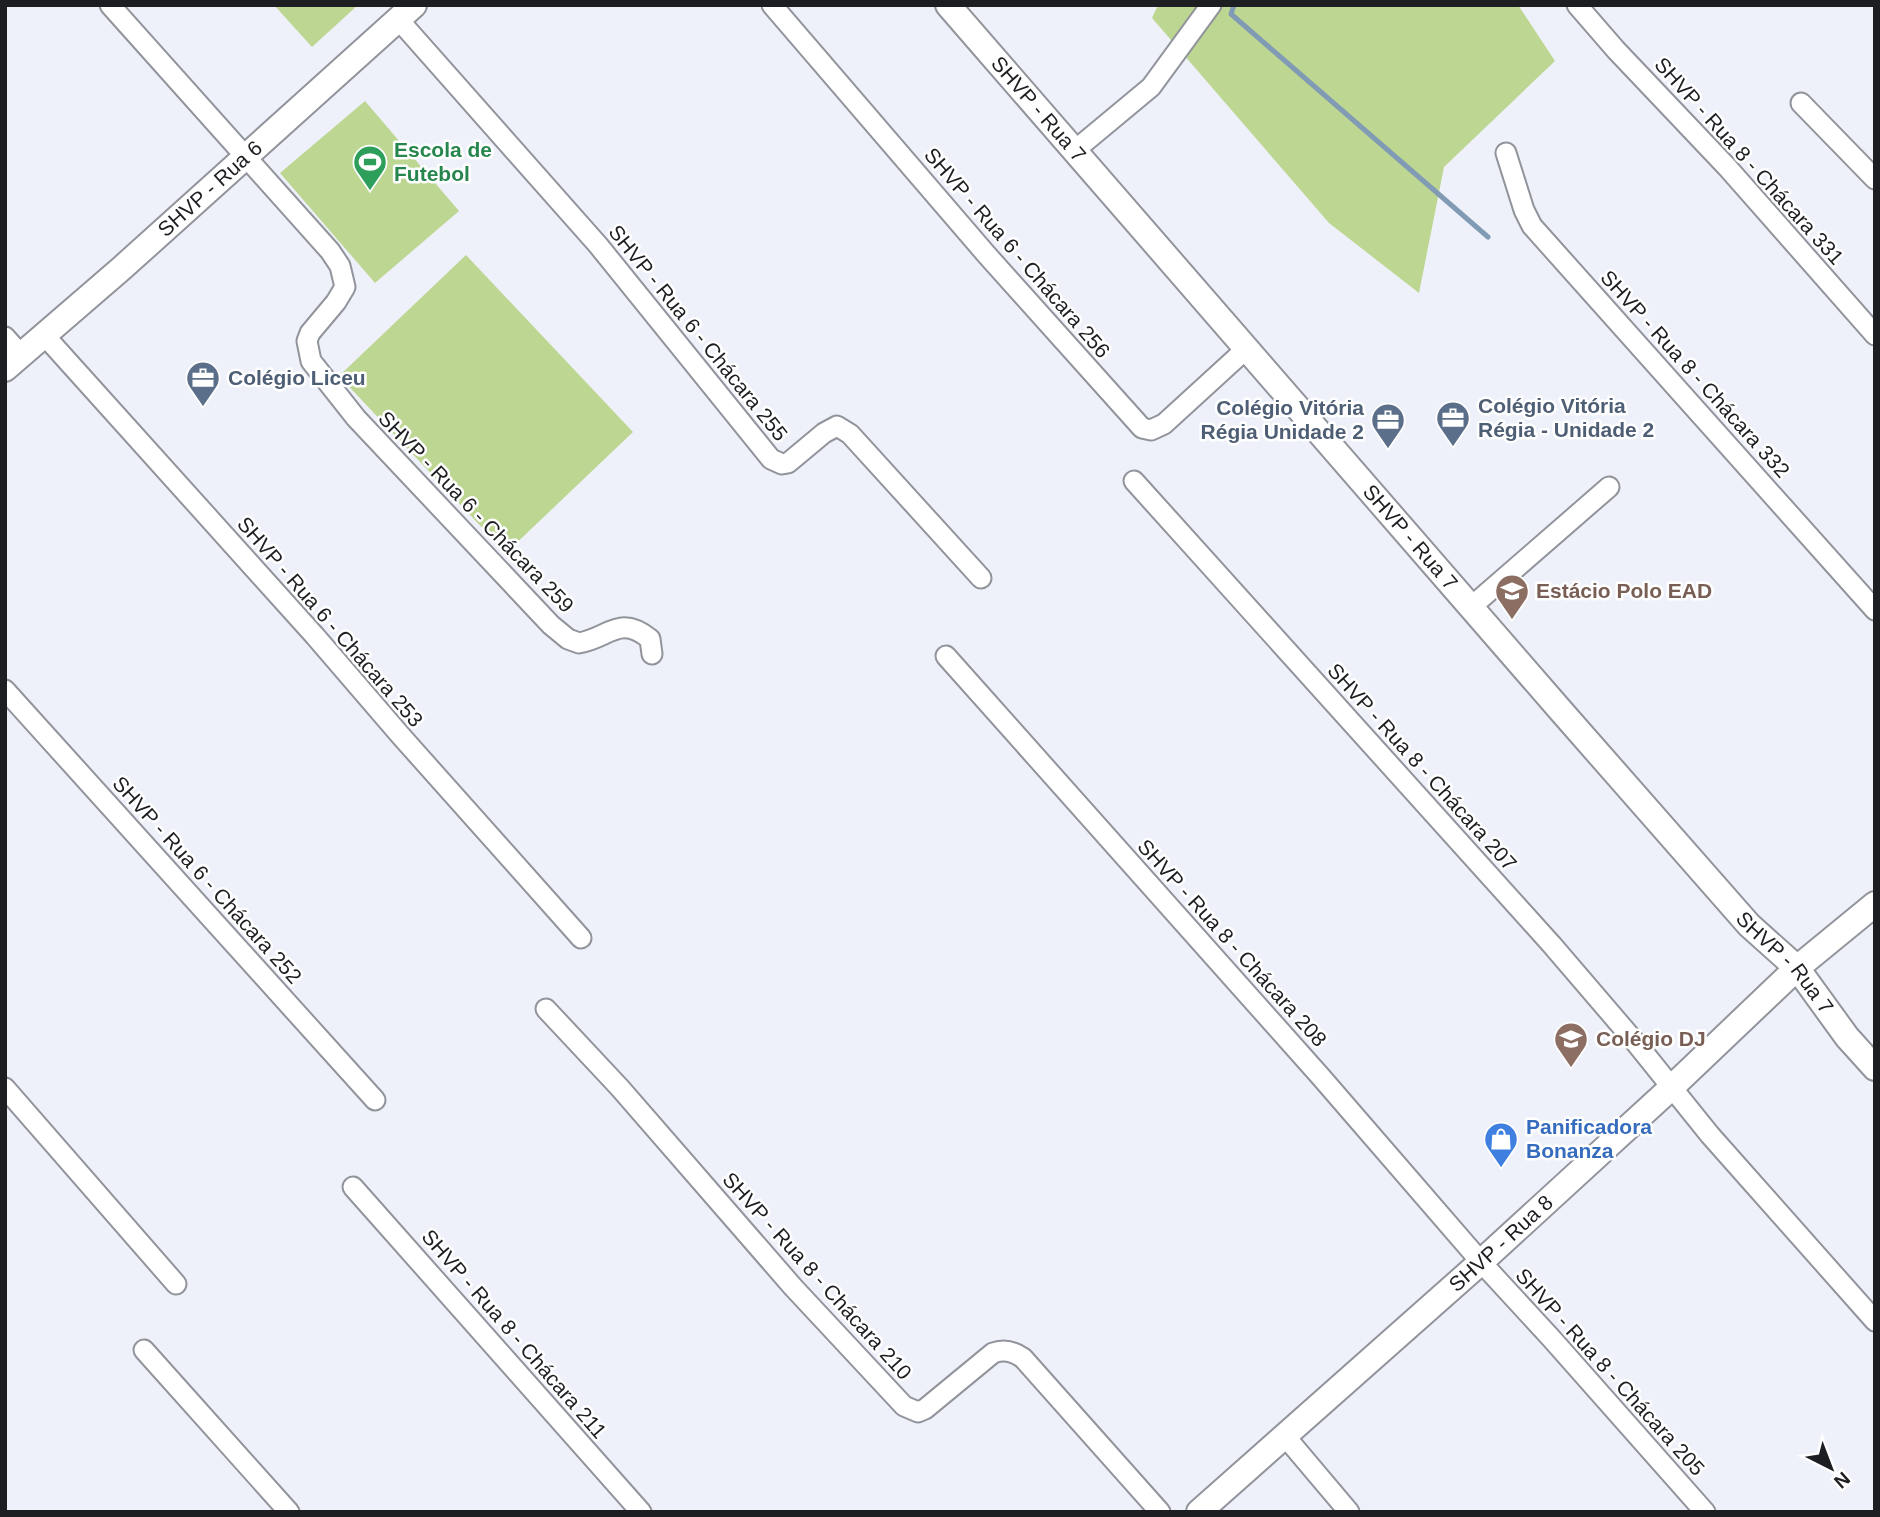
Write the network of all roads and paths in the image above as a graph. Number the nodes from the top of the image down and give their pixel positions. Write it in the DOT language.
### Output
graph roads {
  1 [pos="110,5"];
  2 [pos="772,5"];
  3 [pos="948,5"];
  4 [pos="1211,5"];
  5 [pos="1577,5"];
  6 [pos="406,12"];
  7 [pos="1801,103"];
  8 [pos="1074,151"];
  9 [pos="1506,153"];
  10 [pos="247,156"];
  11 [pos="1875,179"];
  12 [pos="1875,335"];
  13 [pos="45,336"];
  14 [pos="1245,350"];
  15 [pos="11,354"];
  16 [pos="1134,481"];
  17 [pos="1609,486"];
  18 [pos="981,578"];
  19 [pos="1471,607"];
  20 [pos="1875,610"];
  21 [pos="652,654"];
  22 [pos="946,656"];
  23 [pos="5,690"];
  24 [pos="1875,904"];
  25 [pos="581,938"];
  26 [pos="1797,968"];
  27 [pos="547,1009"];
  28 [pos="1875,1068"];
  29 [pos="5,1088"];
  30 [pos="1671,1088"];
  31 [pos="375,1100"];
  32 [pos="353,1187"];
  33 [pos="1480,1262"];
  34 [pos="176,1284"];
  35 [pos="1875,1321"];
  36 [pos="145,1350"];
  37 [pos="1284,1435"];
  38 [pos="289,1512"];
  39 [pos="641,1512"];
  40 [pos="1160,1512"];
  41 [pos="1199,1512"];
  42 [pos="1349,1512"];
  43 [pos="1705,1512"];
  1 -- 10 [label="street, SHVP - Rua 6 - Chácara 259"];
  2 -- 14 [label="street, SHVP - Rua 6 - Chácara 256"];
  3 -- 8 [label="street, SHVP - Rua 7"];
  4 -- 8 [label="street"];
  5 -- 12 [label="street, SHVP - Rua 8 - Chácara 331"];
  6 -- 10 [label="street, SHVP - Rua 6"];
  6 -- 18 [label="street, SHVP - Rua 6 - Chácara 255"];
  7 -- 11 [label="street"];
  8 -- 14 [label="street, SHVP - Rua 7"];
  9 -- 20 [label="street, SHVP - Rua 8 - Chácara 332"];
  10 -- 13 [label="street, SHVP - Rua 6"];
  10 -- 21 [label="street, SHVP - Rua 6 - Chácara 259"];
  13 -- 15 [label="street, SHVP - Rua 6"];
  13 -- 25 [label="street, SHVP - Rua 6 - Chácara 253"];
  14 -- 19 [label="street, SHVP - Rua 7"];
  16 -- 30 [label="street, SHVP - Rua 8 - Chácara 207"];
  17 -- 19 [label="street"];
  19 -- 26 [label="street, SHVP - Rua 7"];
  22 -- 33 [label="street, SHVP - Rua 8 - Chácara 208"];
  23 -- 31 [label="street, SHVP - Rua 6 - Chácara 252"];
  24 -- 26 [label="street, SHVP - Rua 8"];
  26 -- 28 [label="street, SHVP - Rua 7"];
  26 -- 30 [label="street, SHVP - Rua 8"];
  27 -- 40 [label="street, SHVP - Rua 8 - Chácara 210"];
  29 -- 34 [label="street"];
  30 -- 33 [label="street, SHVP - Rua 8"];
  30 -- 35 [label="street, SHVP - Rua 8 - Chácara 207"];
  32 -- 39 [label="street, SHVP - Rua 8 - Chácara 211"];
  33 -- 37 [label="street, SHVP - Rua 8"];
  33 -- 43 [label="street, SHVP - Rua 8 - Chácara 205"];
  36 -- 38 [label="street"];
  37 -- 41 [label="street, SHVP - Rua 8"];
  37 -- 42 [label="street"];
}
